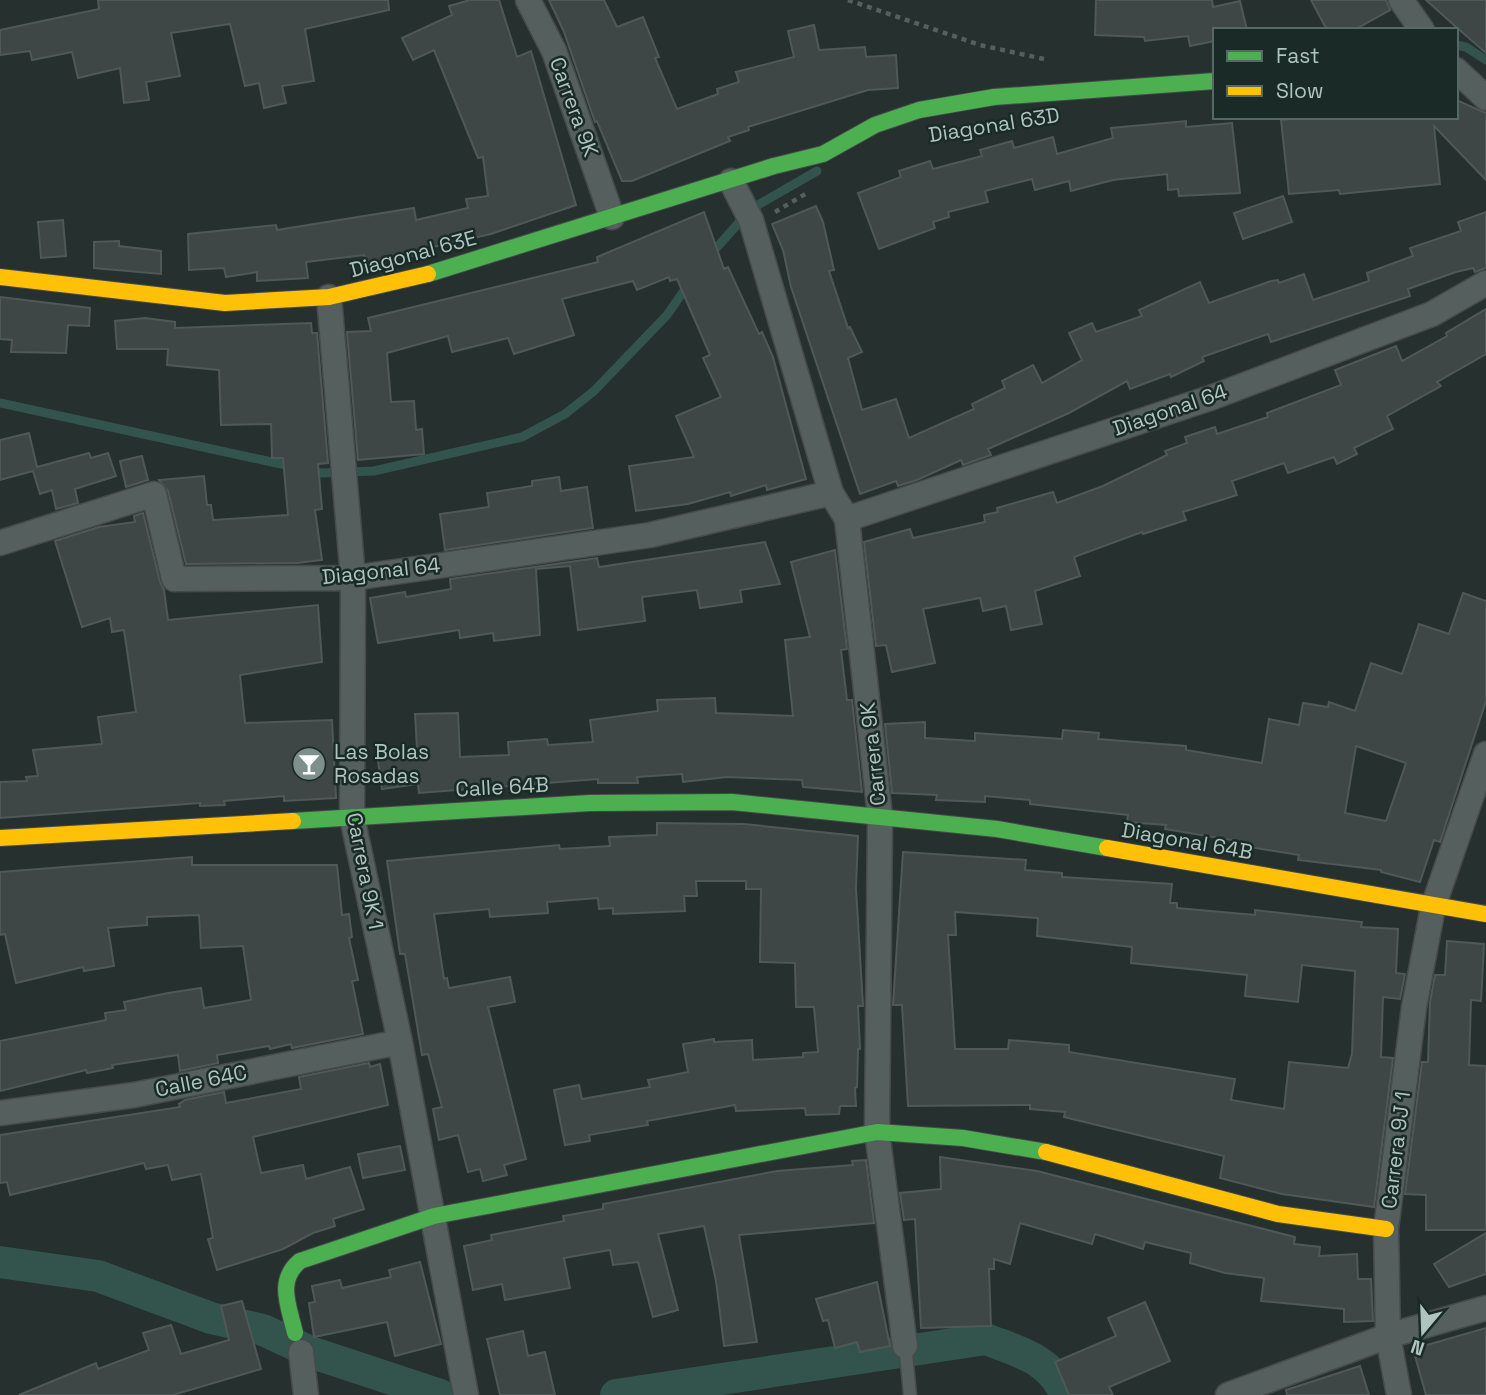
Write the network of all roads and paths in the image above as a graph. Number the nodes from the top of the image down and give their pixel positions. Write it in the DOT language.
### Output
graph roads {
  1 [pos="528,0"];
  2 [pos="848,0"];
  3 [pos="1401,0"];
  4 [pos="1421,28"];
  5 [pos="1057,62"];
  6 [pos="1458,73"];
  7 [pos="1213,82"];
  8 [pos="1486,98"];
  9 [pos="823,154"];
  10 [pos="731,181"];
  11 [pos="817,187"];
  12 [pos="612,217"];
  13 [pos="749,217"];
  14 [pos="0,277"];
  15 [pos="1486,283"];
  16 [pos="329,297"];
  17 [pos="831,493"];
  18 [pos="847,519"];
  19 [pos="0,543"];
  20 [pos="353,578"];
  21 [pos="1486,754"];
  22 [pos="880,816"];
  23 [pos="352,817"];
  24 [pos="0,838"];
  25 [pos="1433,907"];
  26 [pos="1486,914"];
  27 [pos="400,1042"];
  28 [pos="0,1113"];
  29 [pos="877,1132"];
  30 [pos="434,1216"];
  31 [pos="1386,1229"];
  32 [pos="1486,1308"];
  33 [pos="1388,1335"];
  34 [pos="298,1343"];
  35 [pos="906,1349"];
  36 [pos="464,1389"];
  37 [pos="306,1395"];
  38 [pos="910,1395"];
  39 [pos="1228,1395"];
  40 [pos="1399,1395"];
  1 -- 12 [label="street, Carrera 9K"];
  2 -- 5 [label="path"];
  3 -- 4 [label="street"];
  6 -- 8 [label="street"];
  7 -- 9 [label="street, Diagonal 63D"];
  9 -- 10 [label="street, Diagonal 63E"];
  10 -- 12 [label="street, Diagonal 63E"];
  10 -- 13 [label="street, Carrera 9K"];
  11 -- 13 [label="path"];
  12 -- 16 [label="street, Diagonal 63E"];
  13 -- 17 [label="street, Carrera 9K"];
  14 -- 16 [label="street, Diagonal 63E"];
  15 -- 18 [label="street, Diagonal 64"];
  16 -- 20 [label="street, Carrera 9K 1"];
  17 -- 18 [label="street, Carrera 9K"];
  17 -- 20 [label="street, Diagonal 64"];
  18 -- 22 [label="street, Carrera 9K"];
  19 -- 20 [label="street, Diagonal 64"];
  20 -- 23 [label="street, Carrera 9K 1"];
  21 -- 25 [label="street, Carrera 9J 1"];
  22 -- 23 [label="street, Calle 64B"];
  22 -- 25 [label="street, Diagonal 64B"];
  22 -- 29 [label="street, Carrera 9K"];
  23 -- 24 [label="street, Calle 64B"];
  23 -- 27 [label="street, Carrera 9K 1"];
  25 -- 26 [label="street, Diagonal 64B"];
  25 -- 31 [label="street, Carrera 9J 1"];
  27 -- 28 [label="street, Calle 64C"];
  27 -- 30 [label="street, Carrera 9K 1"];
  29 -- 30 [label="street"];
  29 -- 31 [label="street"];
  29 -- 35 [label="street, Carrera 9K"];
  30 -- 34 [label="street"];
  30 -- 36 [label="street, Carrera 9K 1"];
  31 -- 33 [label="street, Carrera 9J 1"];
  32 -- 33 [label="street"];
  33 -- 39 [label="street"];
  33 -- 40 [label="street, Carrera 9J 1"];
  34 -- 37 [label="street"];
  35 -- 38 [label="lane, Carrera 9K"];
}
